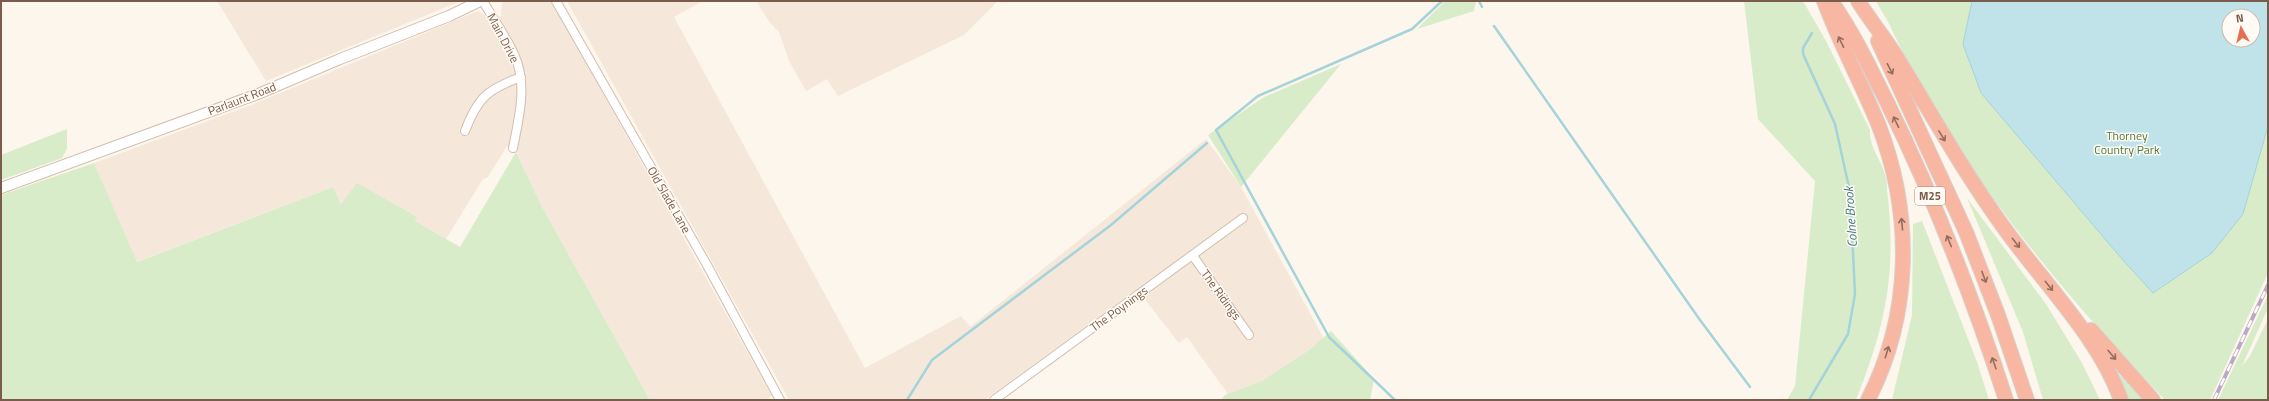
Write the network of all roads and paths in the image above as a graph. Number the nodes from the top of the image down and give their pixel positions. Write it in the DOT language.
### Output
graph roads {
  1 [pos="480,1"];
  2 [pos="483,1"];
  3 [pos="556,1"];
  4 [pos="1824,1"];
  5 [pos="1831,1"];
  6 [pos="1858,1"];
  7 [pos="1870,20"];
  8 [pos="521,76"];
  9 [pos="465,131"];
  10 [pos="513,148"];
  11 [pos="1,188"];
  12 [pos="1243,218"];
  13 [pos="1192,256"];
  14 [pos="2066,306"];
  15 [pos="1250,335"];
  16 [pos="1871,396"];
  17 [pos="780,400"];
  18 [pos="994,400"];
  19 [pos="2006,400"];
  20 [pos="2027,400"];
  21 [pos="2120,400"];
  22 [pos="2153,400"];
  1 -- 11 [label="street, Parlaunt Road"];
  2 -- 8 [label="street, Main Drive"];
  3 -- 17 [label="street, Old Slade Lane"];
  16 -- 4 [label="highway, one-way"];
  19 -- 5 [label="highway, M25, one-way"];
  6 -- 7 [label="highway, M25"];
  7 -- 14 [label="highway, one-way"];
  7 -- 20 [label="highway, M25, one-way"];
  8 -- 9 [label="street"];
  8 -- 10 [label="street, Main Drive"];
  12 -- 13 [label="street, The Poynings"];
  13 -- 15 [label="street, The Ridings"];
  13 -- 18 [label="street, The Poynings"];
  14 -- 21 [label="highway"];
  14 -- 22 [label="highway, one-way"];
}
